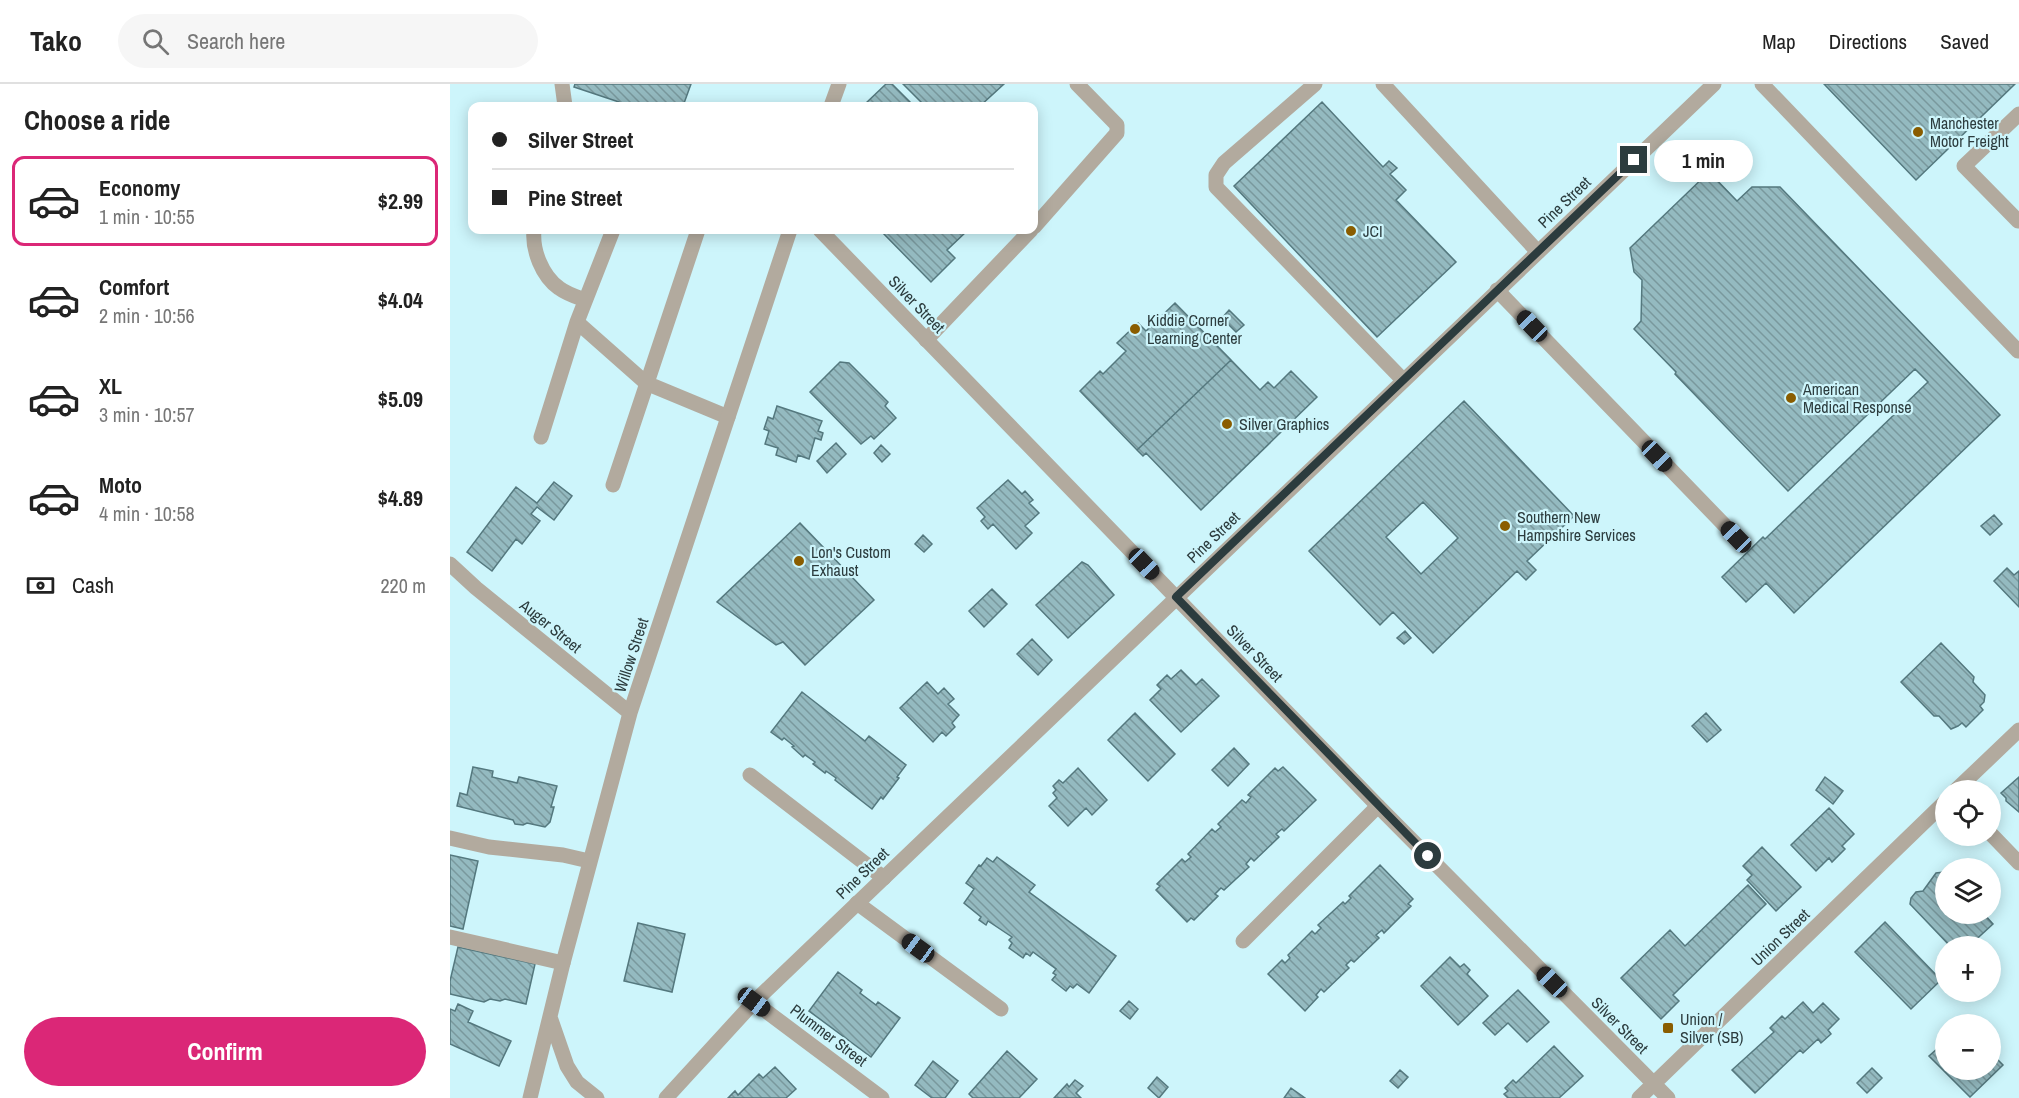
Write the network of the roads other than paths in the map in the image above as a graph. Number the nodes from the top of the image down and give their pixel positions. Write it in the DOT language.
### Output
graph roads {
  1 [pos="562,84"];
  2 [pos="839,84"];
  3 [pos="1077,84"];
  4 [pos="1315,84"];
  5 [pos="1383,84"];
  6 [pos="1714,84"];
  7 [pos="1762,84"];
  8 [pos="564,102"];
  9 [pos="832,102"];
  10 [pos="2019,114"];
  11 [pos="2019,220"];
  12 [pos="1038,221"];
  13 [pos="534,234"];
  14 [pos="611,234"];
  15 [pos="697,234"];
  16 [pos="789,234"];
  17 [pos="824,234"];
  18 [pos="1026,234"];
  19 [pos="1538,252"];
  20 [pos="1497,290"];
  21 [pos="585,300"];
  22 [pos="577,322"];
  23 [pos="926,339"];
  24 [pos="2018,351"];
  25 [pos="1403,380"];
  26 [pos="646,383"];
  27 [pos="728,417"];
  28 [pos="540,437"];
  29 [pos="613,485"];
  30 [pos="1736,537"];
  31 [pos="450,564"];
  32 [pos="1176,597"];
  33 [pos="630,713"];
  34 [pos="2019,730"];
  35 [pos="750,775"];
  36 [pos="1966,780"];
  37 [pos="1378,806"];
  38 [pos="1935,812"];
  39 [pos="450,838"];
  40 [pos="2001,844"];
  41 [pos="590,861"];
  42 [pos="2019,863"];
  43 [pos="884,878"];
  44 [pos="857,903"];
  45 [pos="450,937"];
  46 [pos="1244,941"];
  47 [pos="563,963"];
  48 [pos="754,1002"];
  49 [pos="1001,1009"];
  50 [pos="550,1017"];
  51 [pos="1653,1084"];
  52 [pos="677,1086"];
  53 [pos="530,1098"];
  54 [pos="597,1098"];
  55 [pos="651,1098"];
  56 [pos="666,1098"];
  57 [pos="882,1098"];
  58 [pos="1639,1098"];
  59 [pos="1668,1098"];
  1 -- 8 [label="street"];
  2 -- 9 [label="street"];
  3 -- 12 [label="street"];
  4 -- 25 [label="street"];
  5 -- 19 [label="street"];
  6 -- 19 [label="street, Pine Street"];
  7 -- 24 [label="street"];
  10 -- 11 [label="street"];
  13 -- 21 [label="street"];
  14 -- 21 [label="street"];
  15 -- 26 [label="street"];
  16 -- 27 [label="street, Willow Street"];
  17 -- 23 [label="street, Silver Street"];
  18 -- 23 [label="street"];
  19 -- 20 [label="street, Pine Street"];
  20 -- 25 [label="street, Pine Street"];
  20 -- 30 [label="street"];
  21 -- 22 [label="street"];
  22 -- 26 [label="street"];
  22 -- 28 [label="street"];
  23 -- 32 [label="street, Silver Street"];
  25 -- 32 [label="street, Pine Street"];
  26 -- 27 [label="street"];
  26 -- 29 [label="street"];
  27 -- 33 [label="street, Willow Street"];
  31 -- 33 [label="street, Auger Street"];
  32 -- 37 [label="street, Silver Street"];
  32 -- 43 [label="street, Pine Street"];
  33 -- 41 [label="street, Willow Street"];
  34 -- 36 [label="street"];
  35 -- 43 [label="street"];
  37 -- 46 [label="street"];
  37 -- 51 [label="street, Silver Street"];
  38 -- 51 [label="street, Union Street"];
  39 -- 41 [label="street"];
  40 -- 42 [label="street"];
  41 -- 47 [label="street, Willow Street"];
  43 -- 44 [label="street, Pine Street"];
  44 -- 48 [label="street, Pine Street"];
  44 -- 49 [label="street"];
  45 -- 47 [label="street"];
  47 -- 50 [label="street, Willow Street"];
  48 -- 52 [label="street, Pine Street"];
  48 -- 57 [label="street, Plummer Street"];
  50 -- 53 [label="street, Willow Street"];
  50 -- 54 [label="street"];
  51 -- 58 [label="street, Union Street"];
  51 -- 59 [label="street, Silver Street"];
  52 -- 55 [label="street"];
  52 -- 56 [label="street, Pine Street"];
}
